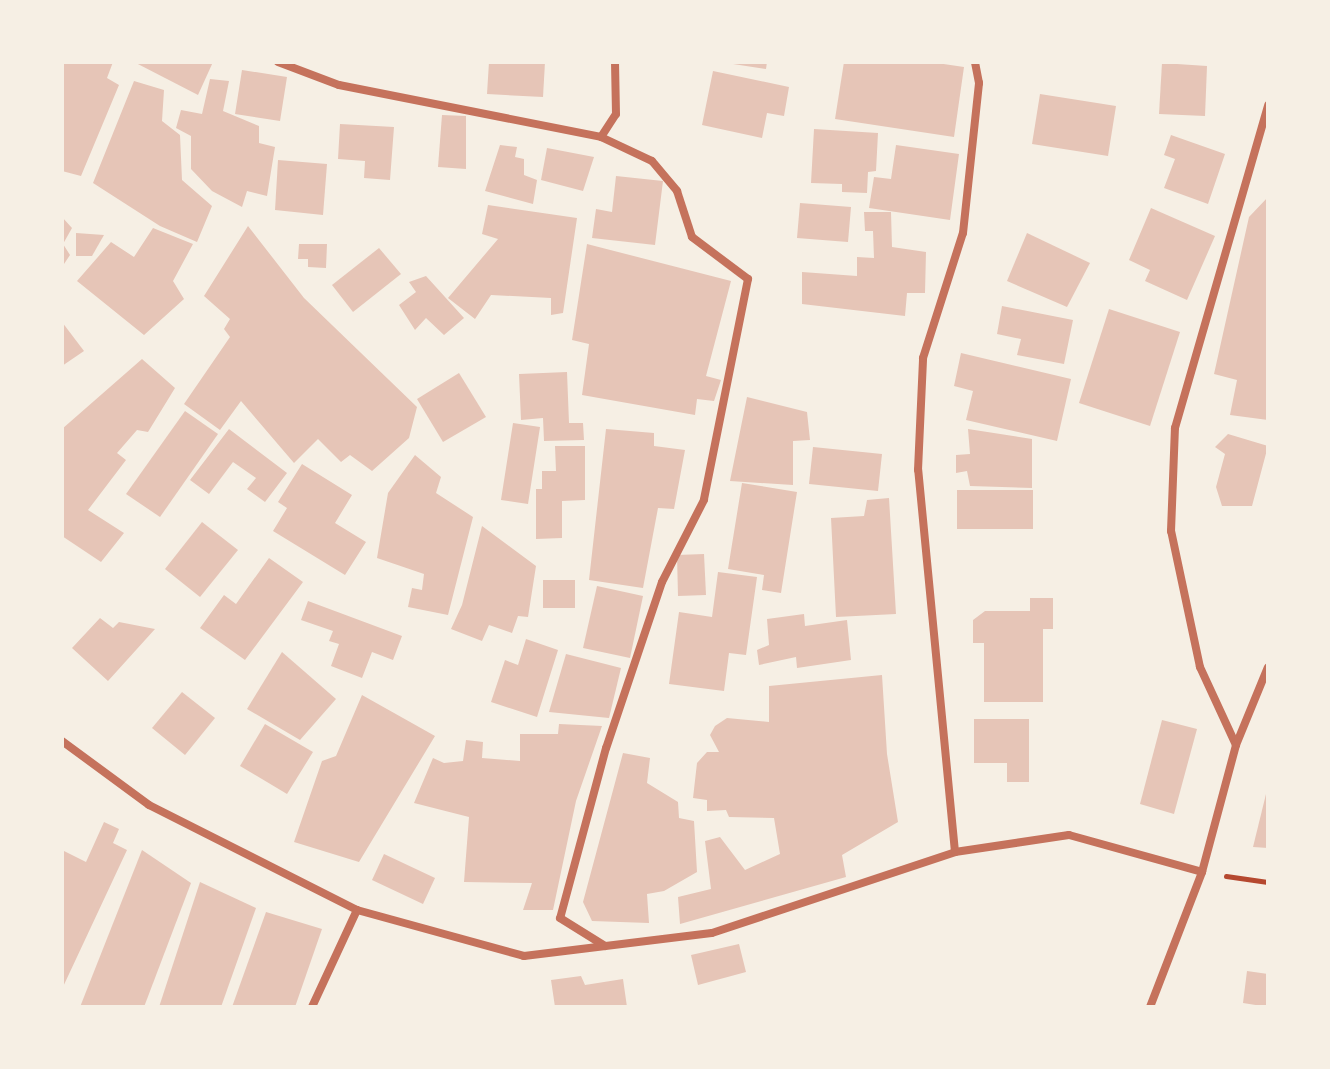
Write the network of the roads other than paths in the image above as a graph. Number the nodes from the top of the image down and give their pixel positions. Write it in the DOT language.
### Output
graph roads {
  1 [pos="278,62"];
  2 [pos="615,62"];
  3 [pos="975,62"];
  4 [pos="290,64"];
  5 [pos="1268,105"];
  6 [pos="601,137"];
  7 [pos="1268,667"];
  8 [pos="62,741"];
  9 [pos="1236,745"];
  10 [pos="955,852"];
  11 [pos="1202,872"];
  12 [pos="357,910"];
  13 [pos="605,946"];
  14 [pos="312,1007"];
  15 [pos="1150,1007"];
  1 -- 4 [label="street"];
  2 -- 6 [label="street"];
  3 -- 10 [label="street"];
  4 -- 6 [label="street"];
  5 -- 9 [label="street"];
  6 -- 13 [label="street"];
  7 -- 9 [label="street"];
  8 -- 12 [label="street"];
  9 -- 11 [label="street"];
  10 -- 11 [label="street"];
  10 -- 13 [label="street"];
  11 -- 15 [label="street"];
  12 -- 13 [label="street"];
  12 -- 14 [label="street"];
}
